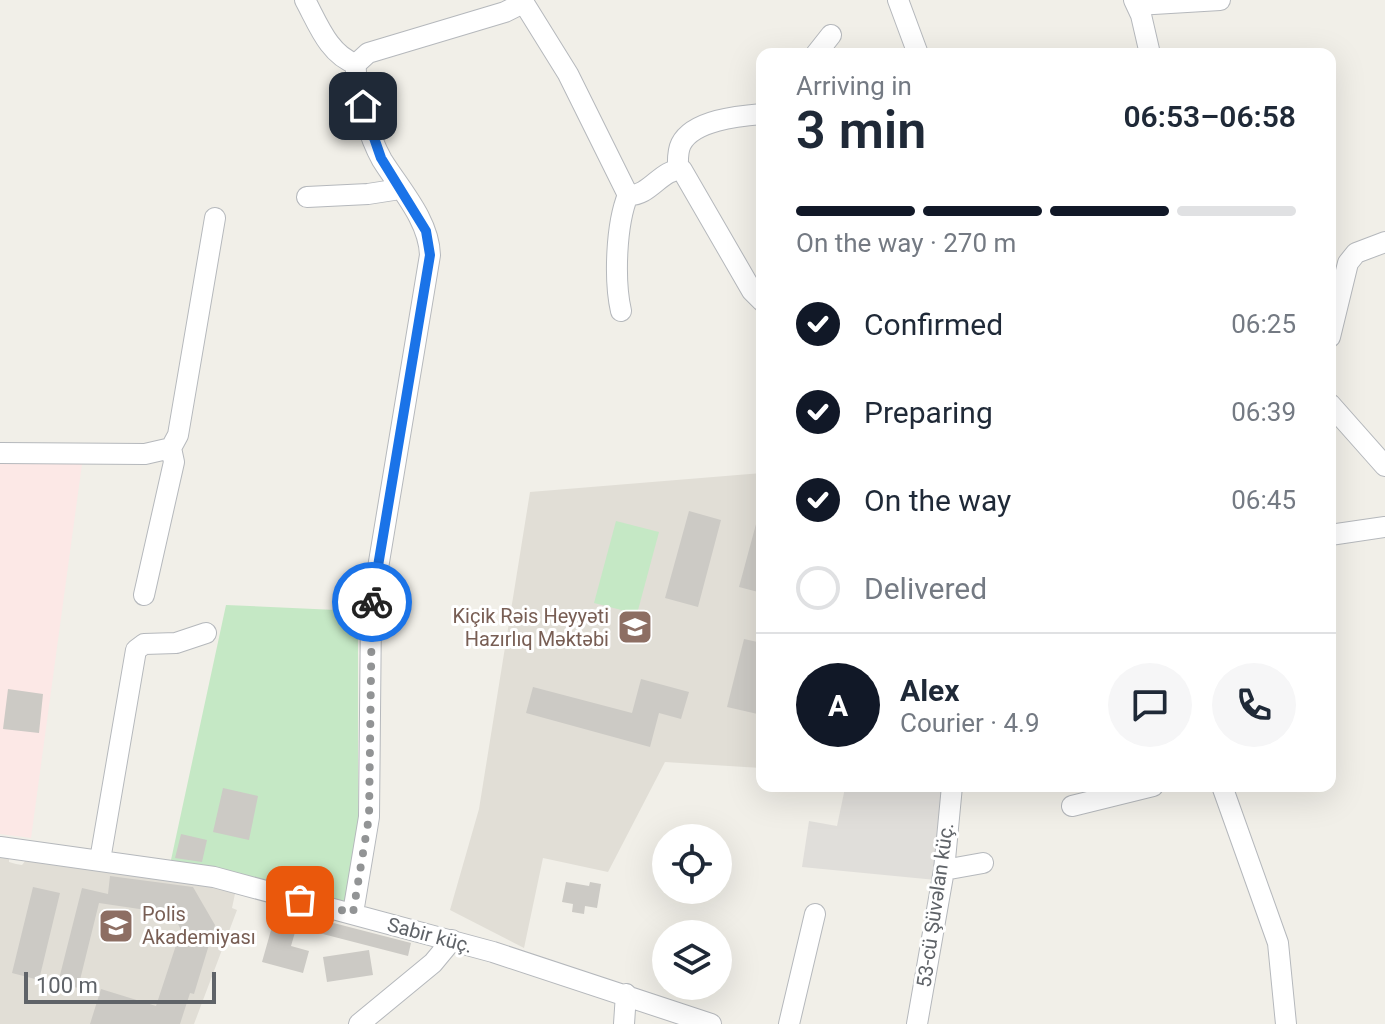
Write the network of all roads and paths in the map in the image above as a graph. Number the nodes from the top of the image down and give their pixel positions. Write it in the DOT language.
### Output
graph roads {
  1 [pos="305,0"];
  2 [pos="898,0"];
  3 [pos="1220,0"];
  4 [pos="522,1"];
  5 [pos="1135,3"];
  6 [pos="831,35"];
  7 [pos="821,48"];
  8 [pos="916,48"];
  9 [pos="1148,48"];
  10 [pos="356,64"];
  11 [pos="756,115"];
  12 [pos="678,169"];
  13 [pos="400,189"];
  14 [pos="628,195"];
  15 [pos="307,197"];
  16 [pos="215,218"];
  17 [pos="1385,242"];
  18 [pos="756,295"];
  19 [pos="621,311"];
  20 [pos="1336,312"];
  21 [pos="1336,411"];
  22 [pos="171,448"];
  23 [pos="0,453"];
  24 [pos="1385,466"];
  25 [pos="1385,527"];
  26 [pos="1336,534"];
  27 [pos="144,595"];
  28 [pos="206,633"];
  29 [pos="951,792"];
  30 [pos="1129,792"];
  31 [pos="1224,792"];
  32 [pos="1072,806"];
  33 [pos="0,847"];
  34 [pos="100,860"];
  35 [pos="983,863"];
  36 [pos="944,870"];
  37 [pos="353,913"];
  38 [pos="815,914"];
  39 [pos="452,940"];
  40 [pos="626,994"];
  41 [pos="359,1024"];
  42 [pos="624,1024"];
  43 [pos="711,1024"];
  44 [pos="789,1024"];
  45 [pos="917,1024"];
  46 [pos="1286,1024"];
  1 -- 10 [label="street"];
  2 -- 8 [label="street"];
  3 -- 5 [label="street"];
  4 -- 10 [label="street"];
  4 -- 14 [label="street"];
  5 -- 9 [label="street"];
  6 -- 7 [label="street"];
  10 -- 13 [label="street"];
  11 -- 12 [label="street"];
  12 -- 14 [label="street"];
  12 -- 18 [label="street"];
  13 -- 15 [label="street"];
  13 -- 37 [label="street"];
  14 -- 19 [label="street"];
  16 -- 22 [label="street"];
  17 -- 20 [label="street"];
  21 -- 24 [label="street"];
  22 -- 23 [label="street"];
  22 -- 27 [label="street"];
  25 -- 26 [label="street"];
  28 -- 34 [label="street"];
  29 -- 36 [label="street, 53-cü Şüvəlan küç."];
  30 -- 32 [label="street"];
  31 -- 46 [label="street"];
  33 -- 34 [label="street, Sabir küç."];
  34 -- 37 [label="street, Sabir küç."];
  35 -- 36 [label="street"];
  36 -- 45 [label="street, 53-cü Şüvəlan küç."];
  37 -- 39 [label="street, Sabir küç."];
  38 -- 44 [label="street"];
  39 -- 40 [label="street, Sabir küç."];
  39 -- 41 [label="street"];
  40 -- 42 [label="street"];
  40 -- 43 [label="street, Sabir küç."];
}
